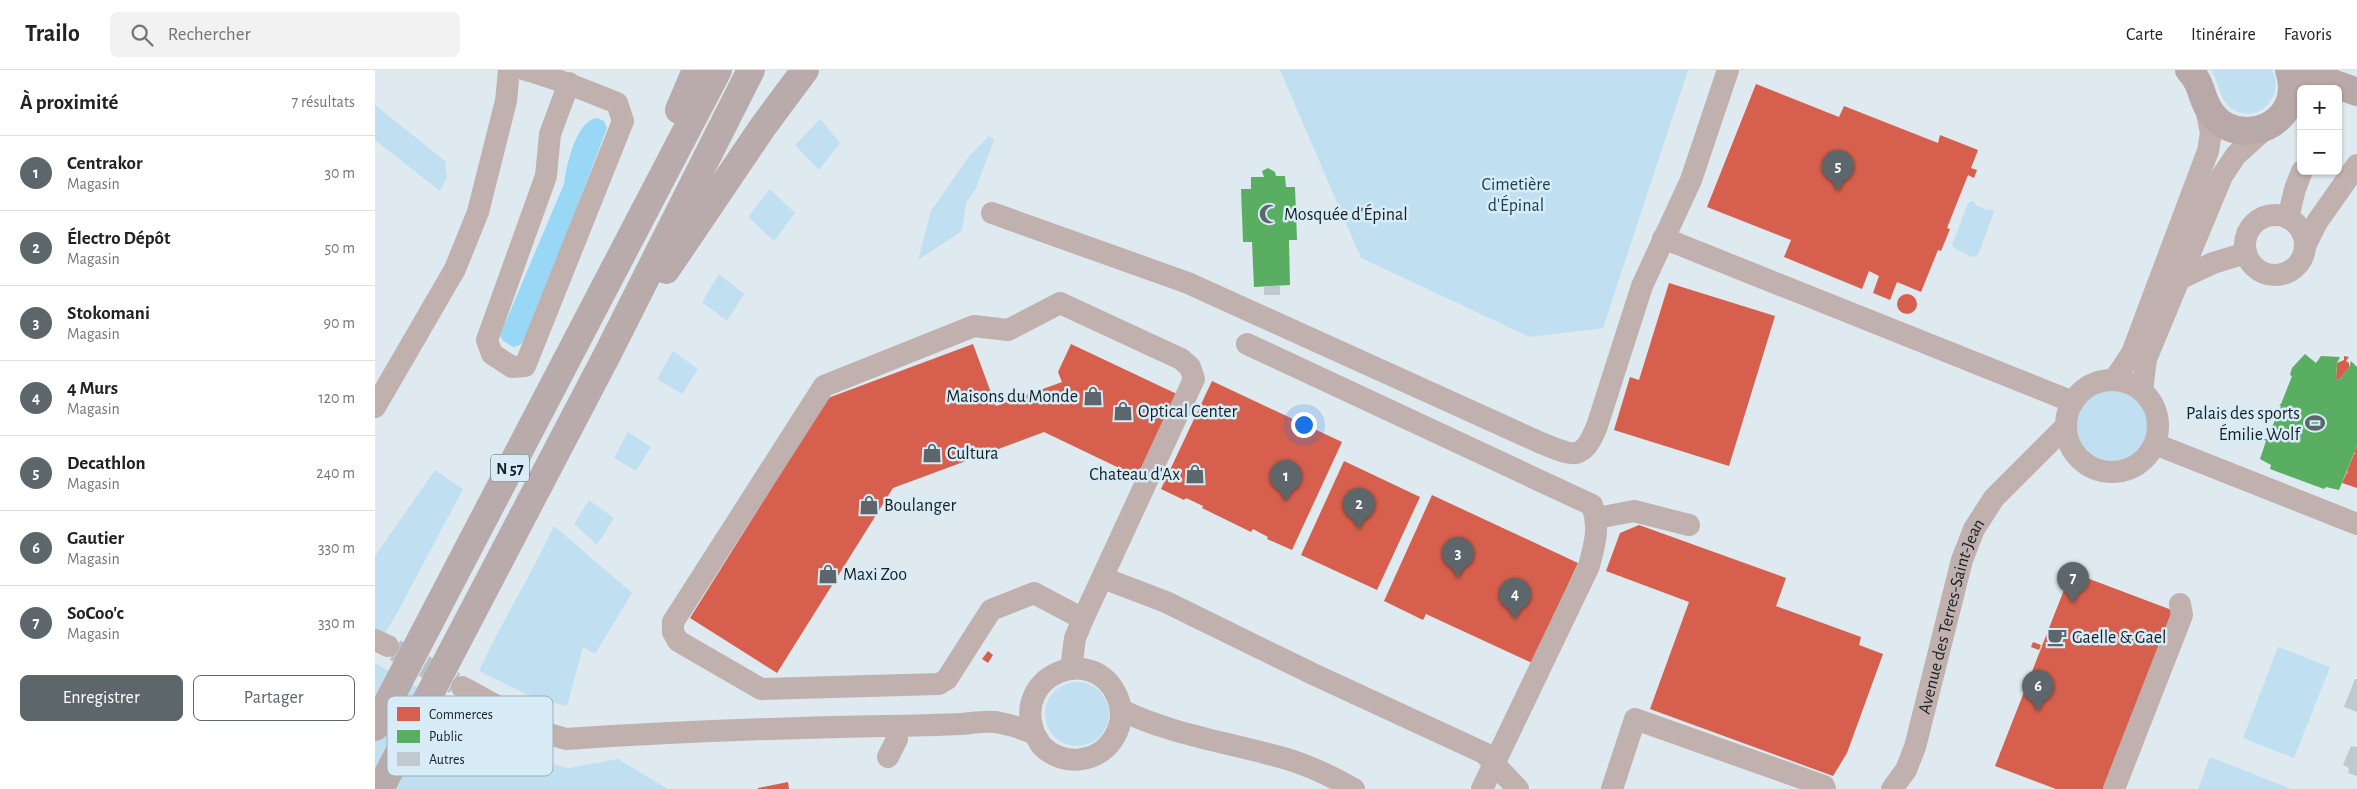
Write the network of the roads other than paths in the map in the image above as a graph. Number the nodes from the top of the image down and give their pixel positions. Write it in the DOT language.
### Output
graph roads {
  1 [pos="509,70"];
  2 [pos="526,70"];
  3 [pos="696,70"];
  4 [pos="718,70"];
  5 [pos="751,70"];
  6 [pos="805,70"];
  7 [pos="1728,70"];
  8 [pos="2189,70"];
  9 [pos="2289,70"];
  10 [pos="2297,70"];
  11 [pos="569,83"];
  12 [pos="2357,92"];
  13 [pos="2357,96"];
  14 [pos="2342,98"];
  15 [pos="2205,102"];
  16 [pos="2295,104"];
  17 [pos="2267,127"];
  18 [pos="2357,165"];
  19 [pos="2300,175"];
  20 [pos="646,209"];
  21 [pos="992,213"];
  22 [pos="2288,218"];
  23 [pos="1663,238"];
  24 [pos="2305,246"];
  25 [pos="2246,253"];
  26 [pos="2181,278"];
  27 [pos="1247,344"];
  28 [pos="607,355"];
  29 [pos="2114,380"];
  30 [pos="2142,391"];
  31 [pos="2073,402"];
  32 [pos="375,407"];
  33 [pos="2066,426"];
  34 [pos="2155,444"];
  35 [pos="2077,455"];
  36 [pos="2033,459"];
  37 [pos="1597,518"];
  38 [pos="2357,524"];
  39 [pos="1689,525"];
  40 [pos="1103,578"];
  41 [pos="2180,604"];
  42 [pos="1083,619"];
  43 [pos="1071,668"];
  44 [pos="462,687"];
  45 [pos="391,696"];
  46 [pos="428,696"];
  47 [pos="479,696"];
  48 [pos="387,704"];
  49 [pos="1030,705"];
  50 [pos="1121,710"];
  51 [pos="996,722"];
  52 [pos="897,726"];
  53 [pos="375,727"];
  54 [pos="1034,733"];
  55 [pos="553,735"];
  56 [pos="1113,740"];
  57 [pos="888,758"];
  58 [pos="1495,763"];
  59 [pos="387,774"];
  60 [pos="1824,788"];
  61 [pos="379,789"];
  62 [pos="1323,789"];
  63 [pos="1354,789"];
  64 [pos="1483,789"];
  65 [pos="1518,789"];
  66 [pos="1611,789"];
  67 [pos="1892,789"];
  68 [pos="2113,789"];
  1 -- 32 [label="street"];
  2 -- 11 [label="street"];
  3 -- 20 [label="highway"];
  4 -- 20 [label="highway, N 57"];
  5 -- 28 [label="highway, N 57"];
  6 -- 28 [label="highway"];
  7 -- 23 [label="street"];
  8 -- 15 [label="main road"];
  9 -- 16 [label="main road"];
  10 -- 12 [label="main road"];
  11 -- 11 [label="street"];
  13 -- 14 [label="main road"];
  15 -- 17 [label="main road"];
  15 -- 29 [label="street"];
  16 -- 17 [label="main road"];
  17 -- 26 [label="street"];
  18 -- 24 [label="street"];
  19 -- 22 [label="street"];
  20 -- 45 [label="highway, N 57"];
  21 -- 23 [label="street"];
  22 -- 24 [label="street"];
  22 -- 25 [label="street"];
  23 -- 31 [label="street"];
  24 -- 25 [label="street"];
  25 -- 26 [label="street"];
  26 -- 30 [label="street"];
  27 -- 37 [label="street"];
  28 -- 46 [label="highway, N 57"];
  29 -- 30 [label="street"];
  29 -- 31 [label="street"];
  30 -- 34 [label="street"];
  31 -- 33 [label="street"];
  33 -- 35 [label="street"];
  33 -- 36 [label="street, Avenue des Terres-Saint-Jean"];
  34 -- 35 [label="street"];
  34 -- 38 [label="street"];
  35 -- 36 [label="street"];
  36 -- 67 [label="street, Avenue des Terres-Saint-Jean"];
  37 -- 39 [label="street"];
  37 -- 58 [label="street"];
  40 -- 42 [label="street"];
  40 -- 42 [label="street"];
  40 -- 58 [label="street"];
  41 -- 68 [label="street"];
  42 -- 43 [label="street"];
  43 -- 49 [label="street"];
  43 -- 50 [label="street"];
  44 -- 47 [label="street"];
  48 -- 53 [label="highway, N 57"];
  49 -- 51 [label="street"];
  49 -- 54 [label="street"];
  50 -- 56 [label="street"];
  50 -- 63 [label="street"];
  51 -- 52 [label="street"];
  51 -- 54 [label="street"];
  52 -- 55 [label="street"];
  52 -- 57 [label="street"];
  54 -- 56 [label="street"];
  56 -- 62 [label="street"];
  58 -- 64 [label="street"];
  58 -- 65 [label="street"];
  59 -- 61 [label="highway, N 57"];
  60 -- 66 [label="street"];
}
